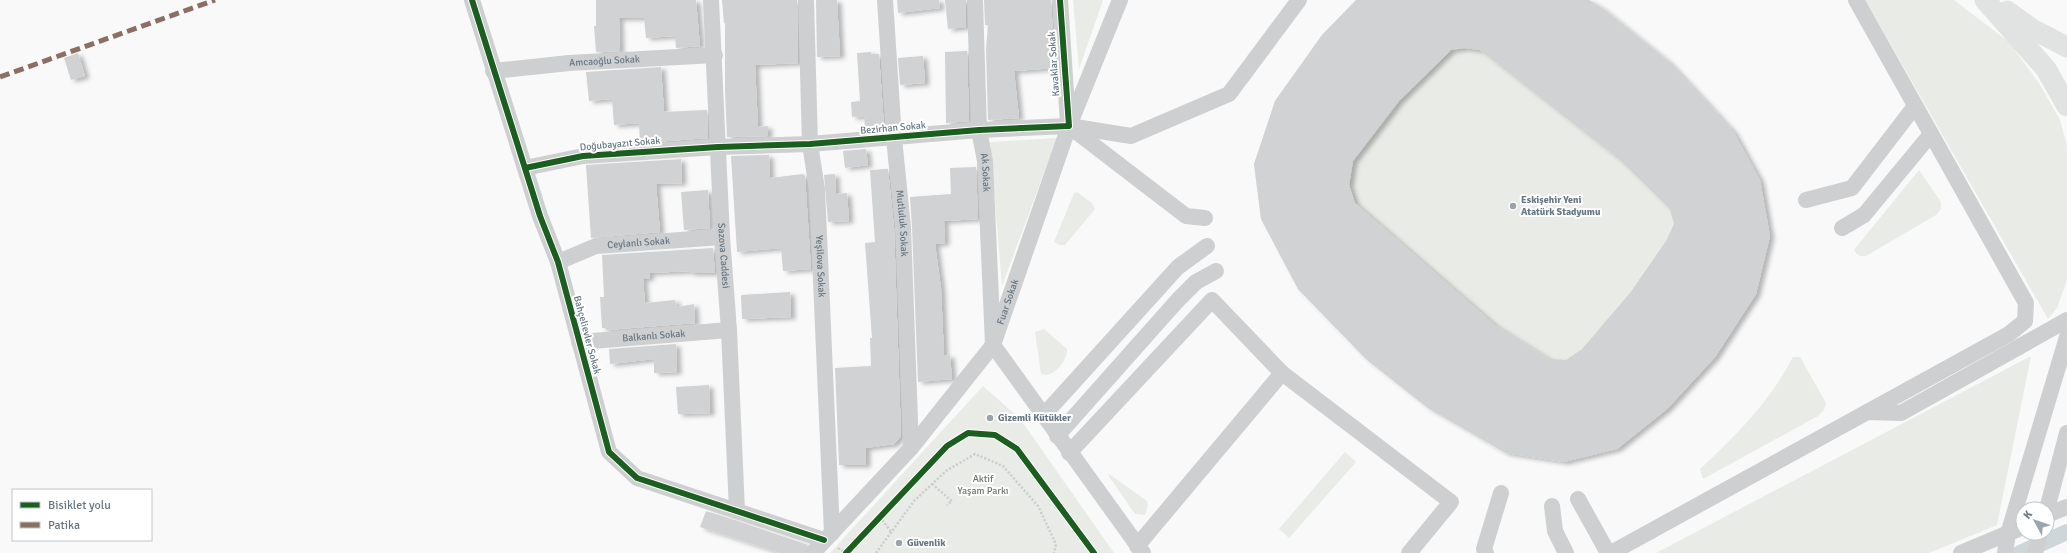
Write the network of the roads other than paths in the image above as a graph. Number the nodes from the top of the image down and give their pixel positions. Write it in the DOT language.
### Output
graph roads {
  1 [pos="472,0"];
  2 [pos="712,0"];
  3 [pos="806,0"];
  4 [pos="885,0"];
  5 [pos="975,0"];
  6 [pos="1060,0"];
  7 [pos="1120,0"];
  8 [pos="1299,0"];
  9 [pos="1856,0"];
  10 [pos="1985,0"];
  11 [pos="1992,0"];
  12 [pos="2067,47"];
  13 [pos="715,55"];
  14 [pos="494,71"];
  15 [pos="1915,106"];
  16 [pos="2067,106"];
  17 [pos="1069,126"];
  18 [pos="979,130"];
  19 [pos="1931,134"];
  20 [pos="894,138"];
  21 [pos="810,144"];
  22 [pos="718,147"];
  23 [pos="525,168"];
  24 [pos="1806,200"];
  25 [pos="1205,218"];
  26 [pos="1842,228"];
  27 [pos="722,237"];
  28 [pos="1207,246"];
  29 [pos="558,262"];
  30 [pos="1216,271"];
  31 [pos="2067,320"];
  32 [pos="729,330"];
  33 [pos="2067,337"];
  34 [pos="578,342"];
  35 [pos="993,346"];
  36 [pos="1282,373"];
  37 [pos="1866,412"];
  38 [pos="1043,416"];
  39 [pos="2067,433"];
  40 [pos="1057,436"];
  41 [pos="911,448"];
  42 [pos="1069,453"];
  43 [pos="1501,493"];
  44 [pos="1578,499"];
  45 [pos="2049,501"];
  46 [pos="1552,506"];
  47 [pos="2067,507"];
  48 [pos="738,511"];
  49 [pos="2055,512"];
  50 [pos="2015,535"];
  51 [pos="828,536"];
  52 [pos="2038,541"];
  53 [pos="2006,545"];
  54 [pos="1140,549"];
  55 [pos="813,553"];
  56 [pos="1408,553"];
  57 [pos="1486,553"];
  58 [pos="1566,553"];
  59 [pos="1609,553"];
  60 [pos="1962,553"];
  61 [pos="2035,553"];
  1 -- 14 [label="street, Bahçelievler Sokak"];
  2 -- 13 [label="street, Sazova Caddesi"];
  3 -- 21 [label="street, Yeşilova Sokak"];
  4 -- 20 [label="street, Mutluluk Sokak"];
  5 -- 18 [label="street, Ak Sokak"];
  6 -- 17 [label="street, Kavaklar Sokak"];
  7 -- 17 [label="street, Fuar Sokak"];
  8 -- 17 [label="street, Bezirhan Sokak"];
  9 -- 15 [label="street"];
  10 -- 16 [label="main road"];
  11 -- 12 [label="main road"];
  13 -- 14 [label="street, Amcaoğlu Sokak"];
  13 -- 22 [label="street, Sazova Caddesi"];
  14 -- 23 [label="street, Bahçelievler Sokak"];
  15 -- 19 [label="street"];
  15 -- 24 [label="street"];
  17 -- 18 [label="street, Bezirhan Sokak"];
  17 -- 25 [label="street"];
  17 -- 35 [label="street, Fuar Sokak"];
  18 -- 20 [label="street, Bezirhan Sokak"];
  18 -- 35 [label="street, Ak Sokak"];
  19 -- 26 [label="street"];
  19 -- 37 [label="street"];
  20 -- 21 [label="street, Bezirhan Sokak"];
  20 -- 41 [label="street, Mutluluk Sokak"];
  21 -- 22 [label="street, Bezirhan Sokak"];
  21 -- 51 [label="street, Yeşilova Sokak"];
  22 -- 23 [label="street, Doğubayazıt Sokak"];
  22 -- 27 [label="street, Sazova Caddesi"];
  23 -- 29 [label="street, Bahçelievler Sokak"];
  27 -- 29 [label="street, Ceylanlı Sokak"];
  27 -- 32 [label="street, Sazova Caddesi"];
  28 -- 38 [label="street"];
  29 -- 34 [label="street, Bahçelievler Sokak"];
  30 -- 40 [label="street"];
  31 -- 37 [label="street"];
  32 -- 34 [label="street, Balkanlı Sokak"];
  32 -- 48 [label="street, Sazova Caddesi"];
  33 -- 53 [label="street"];
  34 -- 48 [label="street, Bahçelievler Sokak"];
  35 -- 38 [label="street"];
  35 -- 41 [label="street, Fuar Sokak"];
  36 -- 42 [label="street"];
  36 -- 54 [label="street"];
  36 -- 56 [label="street"];
  37 -- 59 [label="street"];
  38 -- 40 [label="street"];
  39 -- 45 [label="street"];
  40 -- 42 [label="street"];
  41 -- 51 [label="street, Fuar Sokak"];
  42 -- 54 [label="street"];
  43 -- 57 [label="street"];
  44 -- 59 [label="street"];
  46 -- 58 [label="street"];
  47 -- 49 [label="street"];
  48 -- 51 [label="street, Bahçelievler Sokak"];
  50 -- 53 [label="street"];
  51 -- 55 [label="street, Fuar Sokak"];
  52 -- 61 [label="street"];
  53 -- 60 [label="street"];
}
